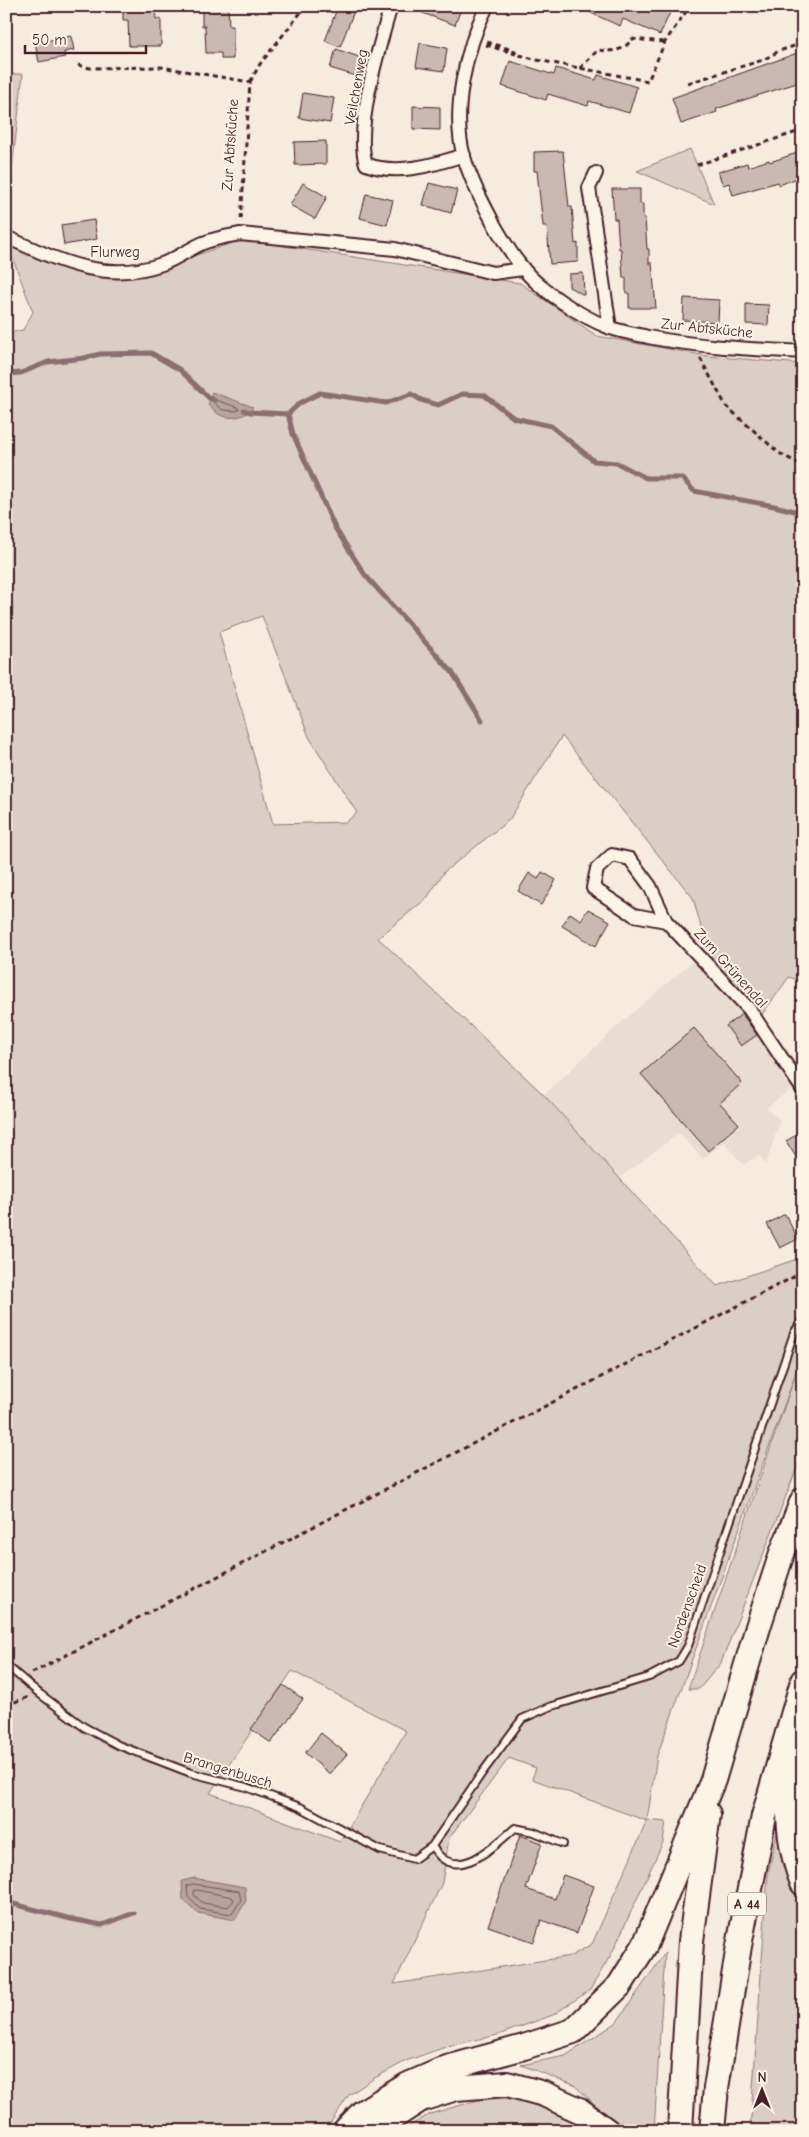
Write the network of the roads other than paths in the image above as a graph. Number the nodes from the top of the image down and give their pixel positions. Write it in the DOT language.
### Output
graph roads {
  1 [pos="391,6"];
  2 [pos="487,6"];
  3 [pos="464,155"];
  4 [pos="596,173"];
  5 [pos="6,237"];
  6 [pos="523,269"];
  7 [pos="610,328"];
  8 [pos="803,352"];
  9 [pos="666,921"];
  10 [pos="803,1090"];
  11 [pos="803,1319"];
  12 [pos="803,1500"];
  13 [pos="6,1665"];
  14 [pos="803,1681"];
  15 [pos="803,1695"];
  16 [pos="713,1780"];
  17 [pos="563,1844"];
  18 [pos="432,1846"];
  19 [pos="414,1859"];
  20 [pos="803,1883"];
  21 [pos="345,2131"];
  22 [pos="377,2131"];
  23 [pos="607,2131"];
  24 [pos="680,2131"];
  25 [pos="712,2131"];
  1 -- 3 [label="street, Veilchenweg"];
  2 -- 3 [label="street"];
  3 -- 6 [label="street, Zur Abtsküche"];
  4 -- 7 [label="street"];
  5 -- 6 [label="street, Flurweg"];
  6 -- 7 [label="street, Zur Abtsküche"];
  7 -- 8 [label="street, Zur Abtsküche"];
  9 -- 9 [label="street, Zum Grünendal"];
  9 -- 10 [label="street, Zum Grünendal"];
  11 -- 18 [label="lane, Nordenscheid"];
  12 -- 16 [label="highway"];
  13 -- 19 [label="lane, Brangenbusch, bridge"];
  14 -- 25 [label="highway, A 44"];
  15 -- 20 [label="highway"];
  16 -- 21 [label="highway"];
  16 -- 24 [label="highway"];
  17 -- 18 [label="lane"];
  18 -- 19 [label="lane, Nordenscheid"];
  22 -- 23 [label="highway"];
}
